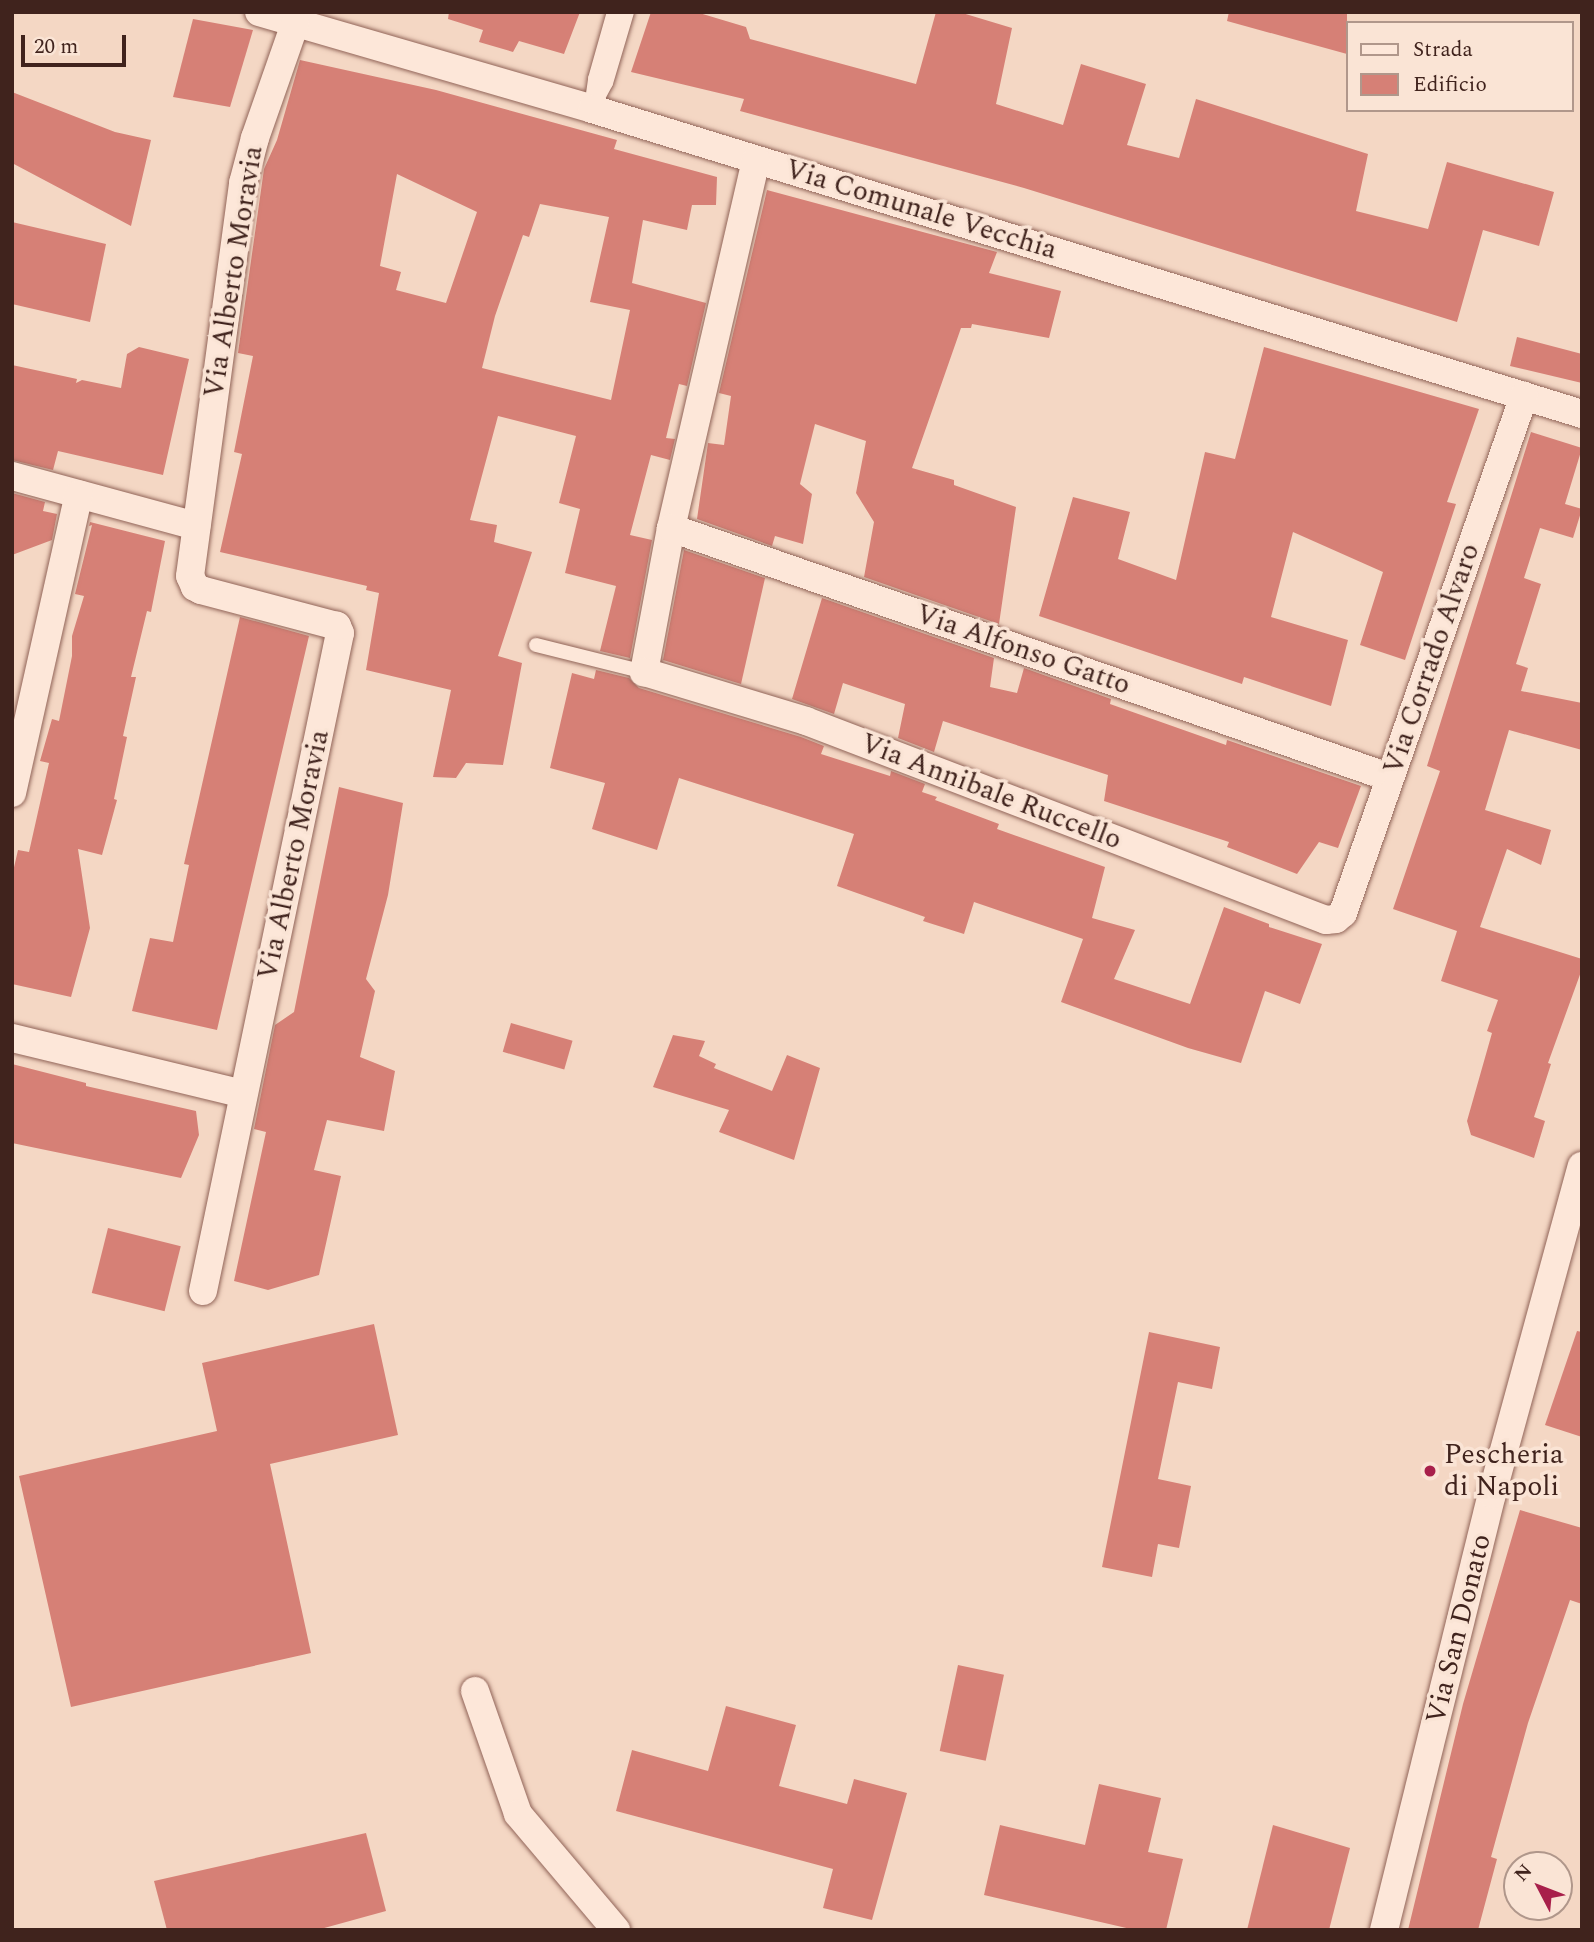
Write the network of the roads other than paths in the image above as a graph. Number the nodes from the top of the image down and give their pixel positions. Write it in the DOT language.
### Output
graph roads {
  1 [pos="259,12"];
  2 [pos="614,12"];
  3 [pos="627,12"];
  4 [pos="295,24"];
  5 [pos="592,109"];
  6 [pos="756,160"];
  7 [pos="1524,396"];
  8 [pos="1582,414"];
  9 [pos="12,476"];
  10 [pos="79,494"];
  11 [pos="196,526"];
  12 [pos="671,528"];
  13 [pos="536,645"];
  14 [pos="644,672"];
  15 [pos="1374,772"];
  16 [pos="12,793"];
  17 [pos="1336,919"];
  18 [pos="12,1038"];
  19 [pos="243,1094"];
  20 [pos="1582,1166"];
  21 [pos="203,1291"];
  22 [pos="475,1691"];
  23 [pos="616,1930"];
  24 [pos="1384,1930"];
  1 -- 4 [label="street, Via Comunale Vecchia"];
  2 -- 5 [label="lane"];
  3 -- 5 [label="lane"];
  4 -- 5 [label="street, Via Comunale Vecchia"];
  4 -- 11 [label="street, Via Alberto Moravia"];
  5 -- 6 [label="street, Via Comunale Vecchia"];
  6 -- 7 [label="street, Via Comunale Vecchia"];
  6 -- 12 [label="street"];
  7 -- 8 [label="street, Via Comunale Vecchia"];
  7 -- 17 [label="street, Via Corrado Alvaro"];
  9 -- 10 [label="street"];
  10 -- 11 [label="street"];
  10 -- 16 [label="street"];
  11 -- 19 [label="street, Via Alberto Moravia"];
  12 -- 14 [label="street"];
  12 -- 15 [label="street, Via Alfonso Gatto"];
  13 -- 14 [label="lane, Via Annibale Ruccello"];
  14 -- 17 [label="street, Via Annibale Ruccello"];
  18 -- 19 [label="street"];
  19 -- 21 [label="street, Via Alberto Moravia"];
  20 -- 24 [label="street, Via San Donato"];
  22 -- 23 [label="street"];
}
